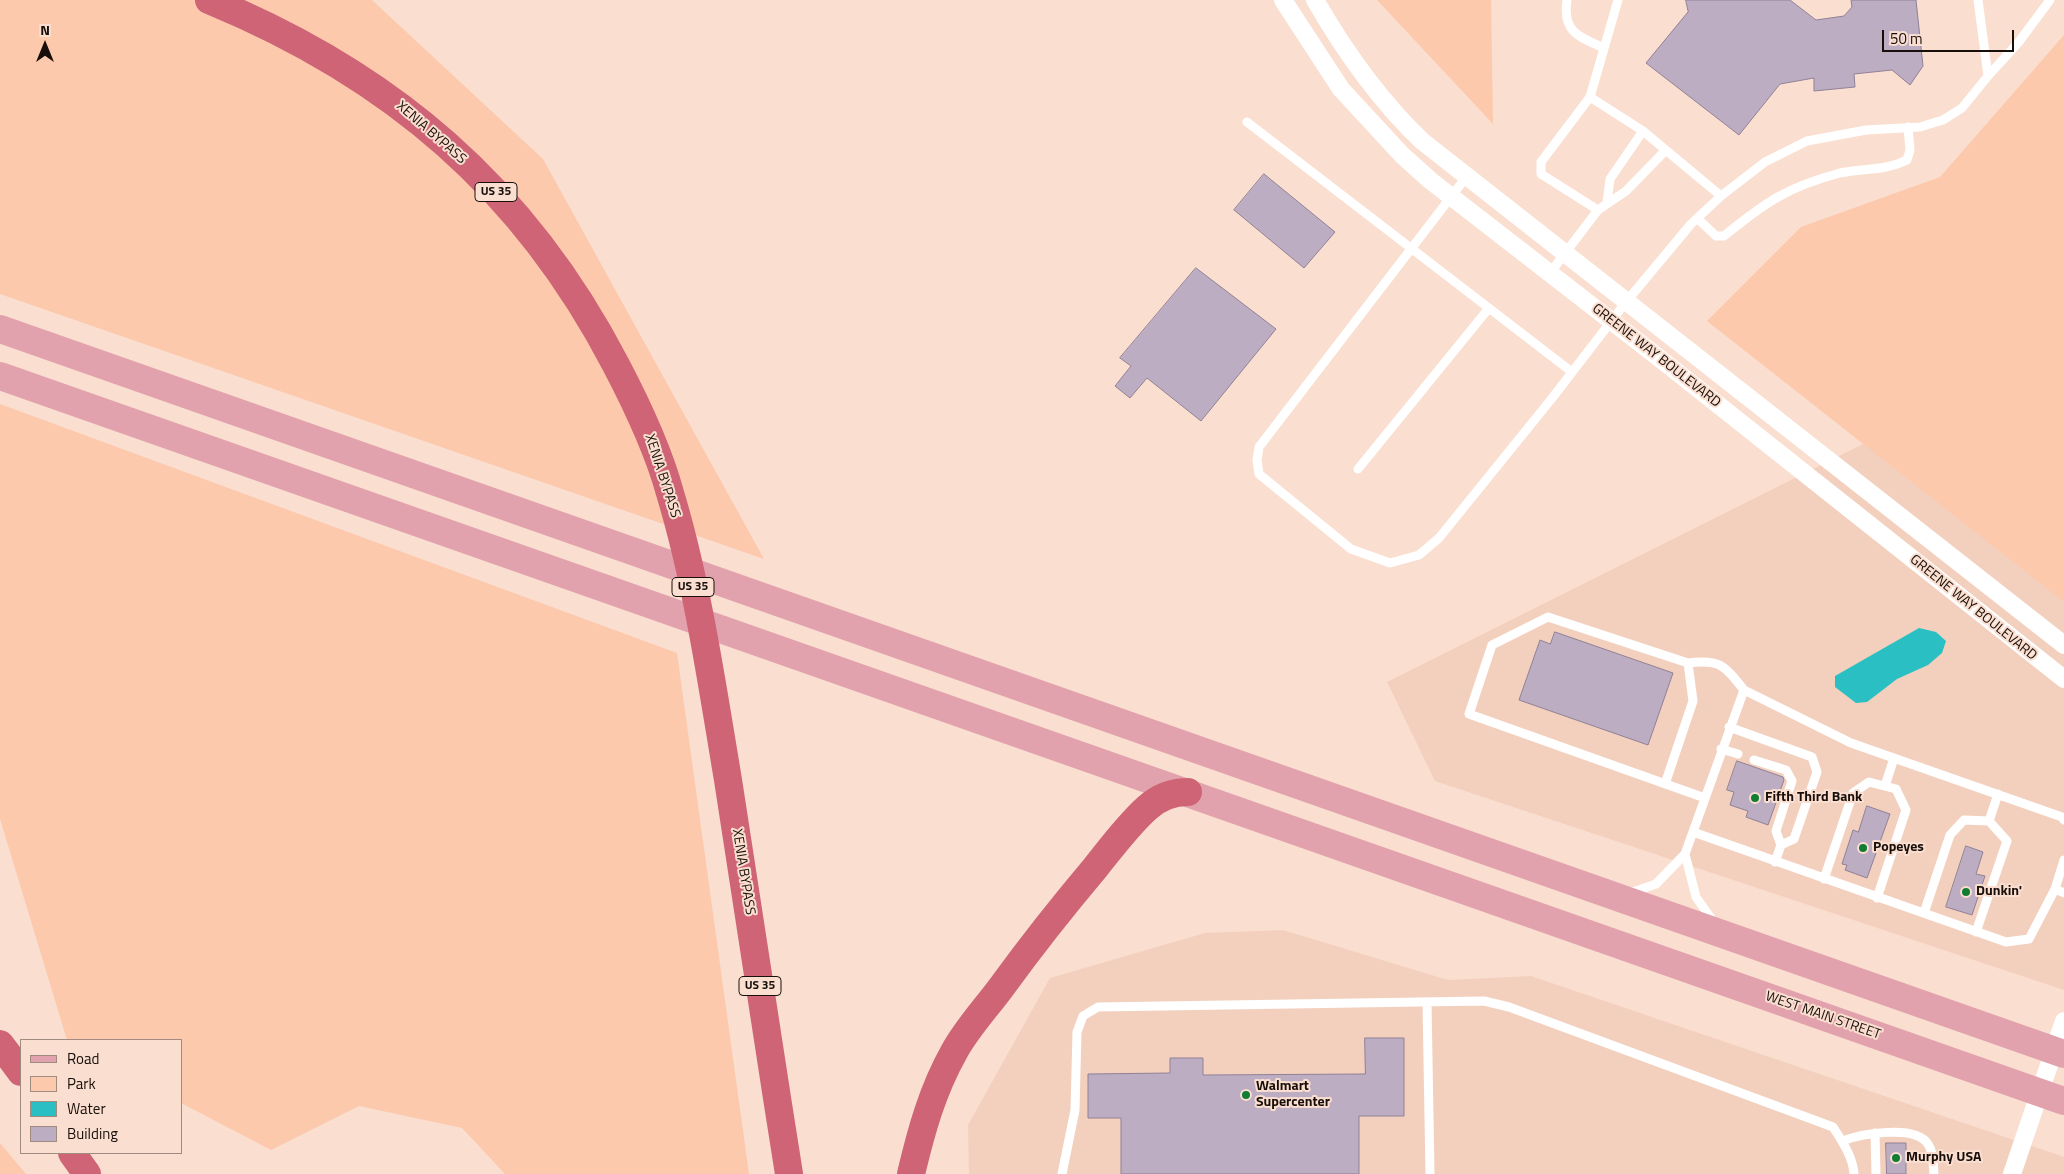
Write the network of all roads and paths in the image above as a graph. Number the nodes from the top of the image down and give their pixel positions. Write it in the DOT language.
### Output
graph roads {
  1 [pos="209,0"];
  2 [pos="1283,0"];
  3 [pos="1315,0"];
  4 [pos="1566,0"];
  5 [pos="1618,0"];
  6 [pos="1978,0"];
  7 [pos="2050,0"];
  8 [pos="1604,48"];
  9 [pos="1988,76"];
  10 [pos="1590,97"];
  11 [pos="1247,122"];
  12 [pos="1908,128"];
  13 [pos="1643,131"];
  14 [pos="1665,151"];
  15 [pos="1467,176"];
  16 [pos="1452,196"];
  17 [pos="1721,196"];
  18 [pos="1607,202"];
  19 [pos="1598,210"];
  20 [pos="1697,218"];
  21 [pos="1410,248"];
  22 [pos="1566,255"];
  23 [pos="1550,273"];
  24 [pos="1626,302"];
  25 [pos="1489,308"];
  26 [pos="1611,320"];
  27 [pos="0,329"];
  28 [pos="1572,372"];
  29 [pos="0,376"];
  30 [pos="1358,469"];
  31 [pos="2064,645"];
  32 [pos="1688,664"];
  33 [pos="2064,679"];
  34 [pos="1744,690"];
  35 [pos="1730,727"];
  36 [pos="1721,749"];
  37 [pos="1738,754"];
  38 [pos="1894,758"];
  39 [pos="1754,760"];
  40 [pos="1665,784"];
  41 [pos="1885,786"];
  42 [pos="1188,792"];
  43 [pos="1998,794"];
  44 [pos="1705,798"];
  45 [pos="2064,820"];
  46 [pos="1989,821"];
  47 [pos="1693,832"];
  48 [pos="1781,845"];
  49 [pos="1685,854"];
  50 [pos="2064,860"];
  51 [pos="1775,862"];
  52 [pos="1824,879"];
  53 [pos="2055,889"];
  54 [pos="1607,892"];
  55 [pos="2064,893"];
  56 [pos="1877,898"];
  57 [pos="1924,913"];
  58 [pos="1722,932"];
  59 [pos="1976,932"];
  60 [pos="1427,1002"];
  61 [pos="2064,1021"];
  62 [pos="0,1044"];
  63 [pos="2059,1052"];
  64 [pos="0,1060"];
  65 [pos="20,1071"];
  66 [pos="20,1086"];
  67 [pos="2052,1097"];
  68 [pos="1875,1133"];
  69 [pos="1842,1140"];
  70 [pos="73,1154"];
  71 [pos="82,1154"];
  72 [pos="87,1174"];
  73 [pos="97,1174"];
  74 [pos="789,1174"];
  75 [pos="911,1174"];
  76 [pos="1062,1174"];
  77 [pos="1430,1174"];
  78 [pos="1854,1174"];
  79 [pos="1876,1174"];
  80 [pos="1934,1174"];
  81 [pos="2012,1174"];
  1 -- 74 [label="highway, XENIA BYPASS / US 35"];
  2 -- 16 [label="street, GREENE WAY BOULEVARD"];
  3 -- 15 [label="street, GREENE WAY BOULEVARD"];
  4 -- 8 [label="lane"];
  5 -- 8 [label="lane"];
  6 -- 9 [label="lane"];
  7 -- 9 [label="lane"];
  8 -- 10 [label="lane"];
  9 -- 12 [label="lane"];
  10 -- 13 [label="lane"];
  10 -- 19 [label="lane"];
  11 -- 21 [label="lane"];
  12 -- 17 [label="lane"];
  12 -- 20 [label="lane"];
  13 -- 14 [label="lane"];
  13 -- 18 [label="lane"];
  14 -- 17 [label="lane"];
  14 -- 18 [label="lane"];
  15 -- 16 [label="lane"];
  15 -- 22 [label="street, GREENE WAY BOULEVARD"];
  16 -- 21 [label="lane"];
  16 -- 23 [label="street, GREENE WAY BOULEVARD"];
  17 -- 20 [label="lane"];
  18 -- 19 [label="lane"];
  19 -- 22 [label="lane"];
  20 -- 24 [label="lane"];
  21 -- 25 [label="lane"];
  21 -- 28 [label="lane"];
  22 -- 23 [label="lane"];
  22 -- 24 [label="street, GREENE WAY BOULEVARD"];
  23 -- 26 [label="street, GREENE WAY BOULEVARD"];
  24 -- 26 [label="lane"];
  24 -- 31 [label="street, GREENE WAY BOULEVARD"];
  25 -- 28 [label="lane"];
  25 -- 30 [label="lane"];
  26 -- 28 [label="lane"];
  26 -- 33 [label="street, GREENE WAY BOULEVARD"];
  27 -- 54 [label="main road"];
  29 -- 42 [label="main road, WEST MAIN STREET"];
  32 -- 34 [label="lane"];
  32 -- 40 [label="lane"];
  32 -- 40 [label="lane"];
  34 -- 35 [label="lane"];
  34 -- 38 [label="lane"];
  35 -- 36 [label="lane"];
  35 -- 48 [label="lane"];
  36 -- 37 [label="lane"];
  36 -- 44 [label="lane"];
  38 -- 41 [label="lane"];
  38 -- 43 [label="lane"];
  39 -- 48 [label="lane"];
  40 -- 44 [label="lane"];
  41 -- 52 [label="lane"];
  41 -- 56 [label="lane"];
  42 -- 67 [label="main road, WEST MAIN STREET"];
  42 -- 75 [label="highway"];
  43 -- 45 [label="lane"];
  43 -- 46 [label="lane"];
  44 -- 47 [label="lane"];
  46 -- 57 [label="lane"];
  46 -- 59 [label="lane"];
  47 -- 49 [label="lane"];
  47 -- 51 [label="lane"];
  48 -- 51 [label="lane"];
  49 -- 54 [label="lane"];
  49 -- 58 [label="lane"];
  50 -- 53 [label="lane"];
  51 -- 52 [label="lane"];
  52 -- 56 [label="lane"];
  53 -- 55 [label="lane"];
  53 -- 59 [label="lane"];
  54 -- 58 [label="main road"];
  56 -- 57 [label="lane"];
  57 -- 59 [label="lane"];
  58 -- 63 [label="main road"];
  60 -- 69 [label="lane"];
  60 -- 76 [label="lane"];
  60 -- 77 [label="lane"];
  61 -- 63 [label="street"];
  62 -- 65 [label="highway"];
  63 -- 67 [label="street"];
  64 -- 66 [label="highway"];
  67 -- 81 [label="street"];
  68 -- 69 [label="lane"];
  68 -- 79 [label="lane"];
  68 -- 80 [label="lane"];
  69 -- 78 [label="lane"];
  70 -- 72 [label="highway"];
  71 -- 73 [label="highway"];
}
